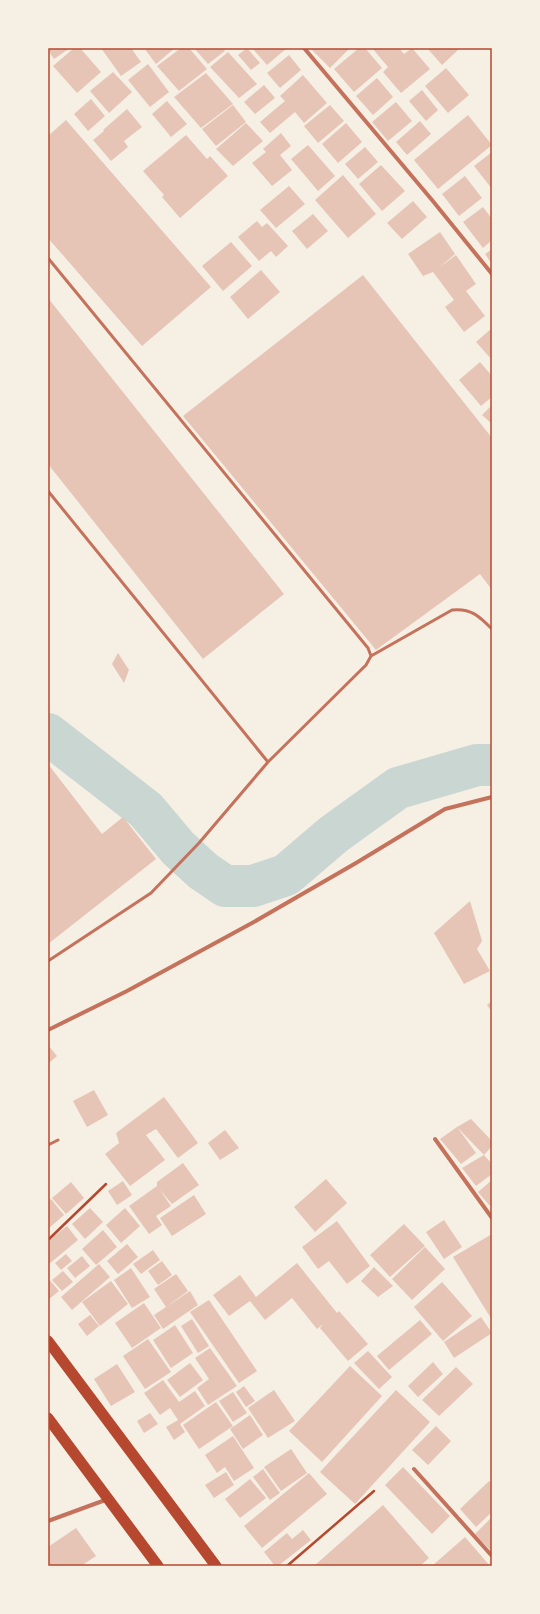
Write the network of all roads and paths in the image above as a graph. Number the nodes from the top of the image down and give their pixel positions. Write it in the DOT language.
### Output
graph roads {
  1 [pos="304,48"];
  2 [pos="48,258"];
  3 [pos="492,274"];
  4 [pos="48,491"];
  5 [pos="492,629"];
  6 [pos="371,656"];
  7 [pos="268,762"];
  8 [pos="492,797"];
  9 [pos="48,961"];
  10 [pos="48,1030"];
  11 [pos="435,1139"];
  12 [pos="58,1140"];
  13 [pos="48,1145"];
  14 [pos="106,1184"];
  15 [pos="492,1218"];
  16 [pos="48,1240"];
  17 [pos="48,1341"];
  18 [pos="48,1418"];
  19 [pos="414,1469"];
  20 [pos="374,1491"];
  21 [pos="108,1499"];
  22 [pos="48,1521"];
  23 [pos="492,1556"];
  24 [pos="158,1566"];
  25 [pos="216,1566"];
  26 [pos="287,1566"];
  1 -- 3 [label="street"];
  2 -- 6 [label="lane"];
  4 -- 7 [label="lane"];
  5 -- 6 [label="lane"];
  6 -- 7 [label="lane"];
  7 -- 9 [label="lane"];
  8 -- 10 [label="street"];
  11 -- 15 [label="street"];
  12 -- 13 [label="lane"];
  14 -- 16 [label="path"];
  17 -- 25 [label="highway"];
  18 -- 21 [label="highway"];
  19 -- 23 [label="street"];
  20 -- 26 [label="path"];
  21 -- 22 [label="street"];
  21 -- 24 [label="highway"];
}
